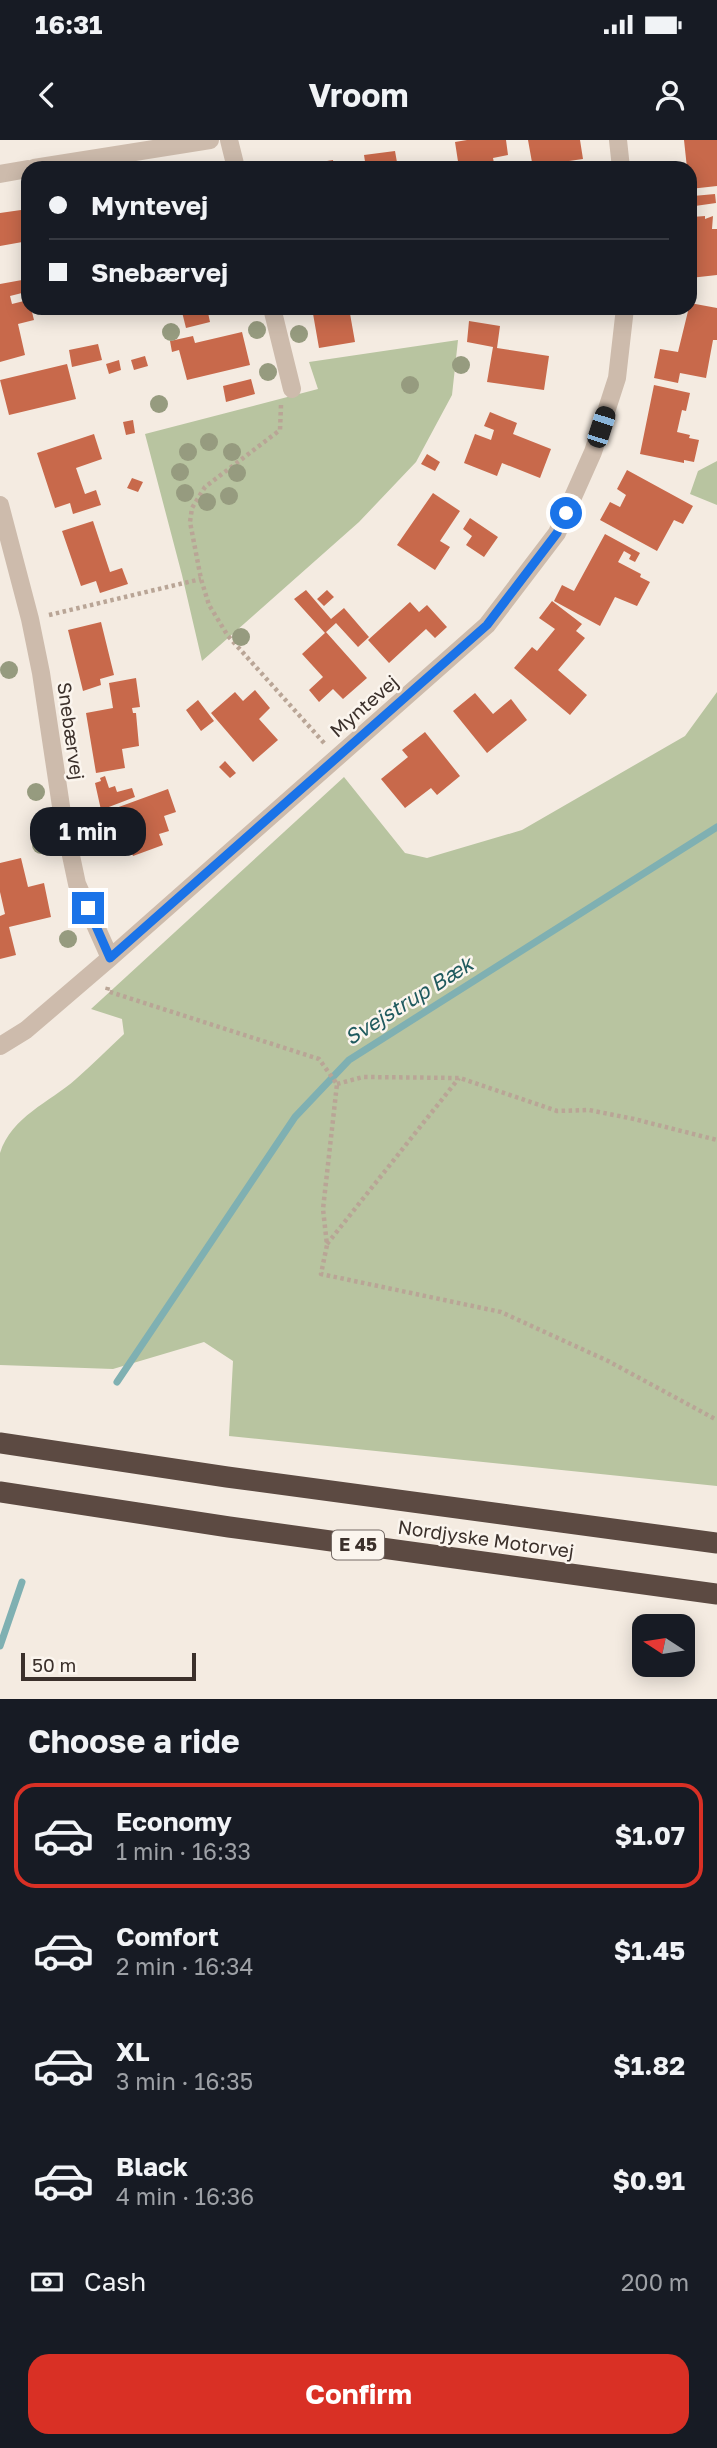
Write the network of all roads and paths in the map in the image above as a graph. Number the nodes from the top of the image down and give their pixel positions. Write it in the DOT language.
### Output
graph roads {
  1 [pos="210,140"];
  2 [pos="229,140"];
  3 [pos="618,140"];
  4 [pos="78,161"];
  5 [pos="234,161"];
  6 [pos="620,161"];
  7 [pos="21,170"];
  8 [pos="0,174"];
  9 [pos="274,315"];
  10 [pos="624,315"];
  11 [pos="292,389"];
  12 [pos="0,505"];
  13 [pos="201,579"];
  14 [pos="30,619"];
  15 [pos="338,757"];
  16 [pos="110,958"];
  17 [pos="0,1046"];
  18 [pos="460,1078"];
  19 [pos="337,1084"];
  20 [pos="717,1140"];
  21 [pos="327,1245"];
  22 [pos="717,1420"];
  23 [pos="0,1443"];
  24 [pos="0,1492"];
  25 [pos="717,1543"];
  26 [pos="717,1594"];
  1 -- 4 [label="street"];
  2 -- 5 [label="street"];
  3 -- 6 [label="street"];
  7 -- 8 [label="street"];
  9 -- 11 [label="street"];
  10 -- 15 [label="street, Myntevej"];
  11 -- 13 [label="path"];
  12 -- 14 [label="street, Snebærvej"];
  13 -- 14 [label="path"];
  13 -- 15 [label="path"];
  14 -- 16 [label="street, Snebærvej"];
  15 -- 16 [label="street, Myntevej"];
  16 -- 17 [label="street, Myntevej"];
  16 -- 19 [label="path"];
  18 -- 19 [label="path"];
  18 -- 20 [label="path"];
  18 -- 21 [label="path"];
  19 -- 21 [label="path"];
  21 -- 22 [label="path"];
  23 -- 25 [label="highway, Nordjyske Motorvej"];
  24 -- 26 [label="highway, Nordjyske Motorvej / E 45"];
}
